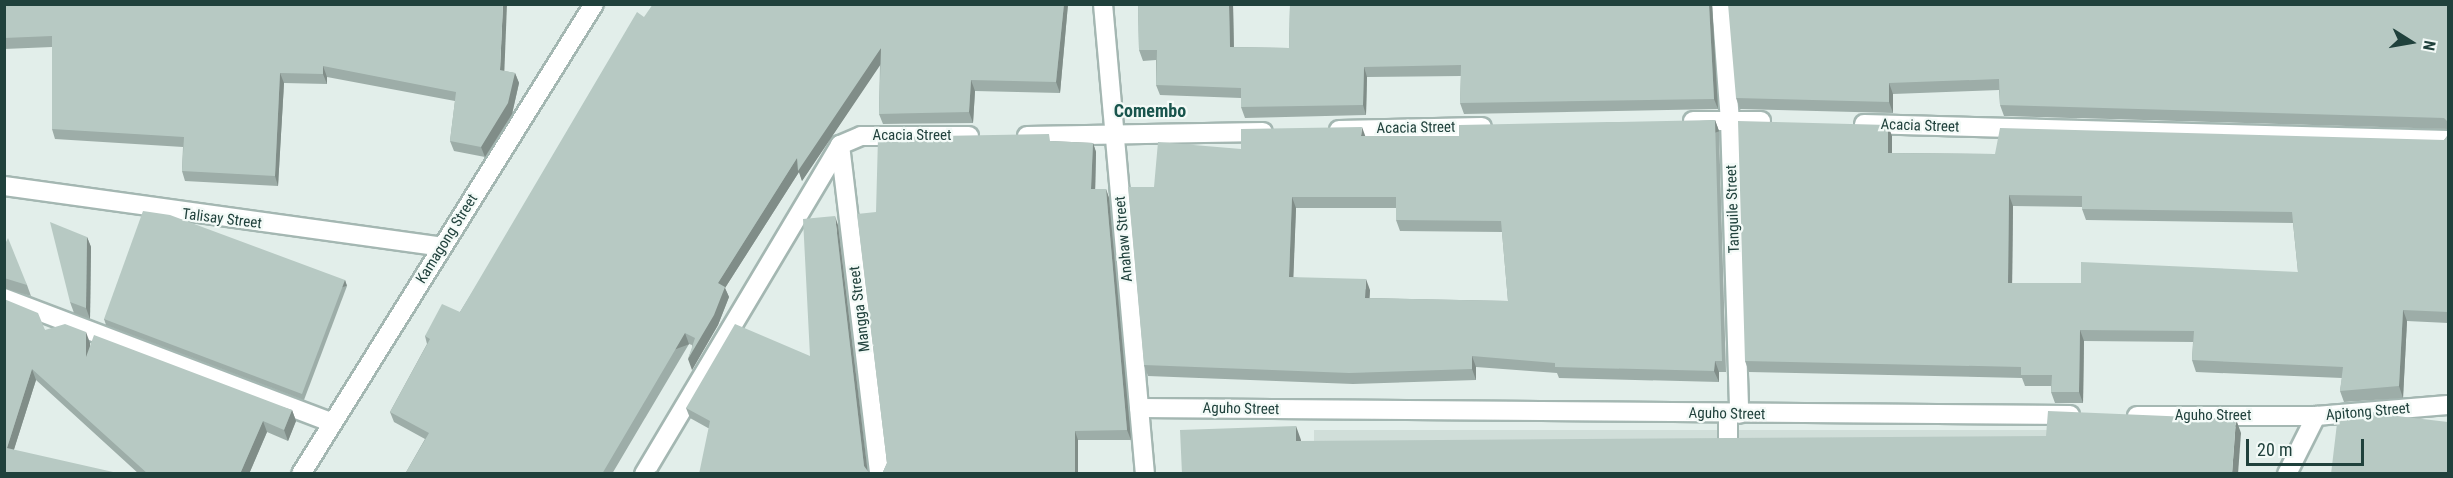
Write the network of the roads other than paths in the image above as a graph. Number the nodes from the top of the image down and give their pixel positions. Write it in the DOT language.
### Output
graph roads {
  1 [pos="594,4"];
  2 [pos="1103,4"];
  3 [pos="1720,4"];
  4 [pos="1730,120"];
  5 [pos="1671,122"];
  6 [pos="1778,122"];
  7 [pos="1850,124"];
  8 [pos="1505,126"];
  9 [pos="1316,131"];
  10 [pos="1280,132"];
  11 [pos="988,136"];
  12 [pos="1011,136"];
  13 [pos="1114,136"];
  14 [pos="2448,140"];
  15 [pos="840,145"];
  16 [pos="6,194"];
  17 [pos="442,247"];
  18 [pos="4,298"];
  19 [pos="2448,405"];
  20 [pos="1139,408"];
  21 [pos="1733,414"];
  22 [pos="2092,416"];
  23 [pos="2116,416"];
  24 [pos="2316,417"];
  25 [pos="331,422"];
  26 [pos="1728,440"];
  27 [pos="301,474"];
  28 [pos="644,474"];
  29 [pos="879,474"];
  30 [pos="1145,474"];
  31 [pos="2287,474"];
  1 -- 17 [label="street, Kamagong Street"];
  2 -- 13 [label="street, Anahaw Street"];
  3 -- 4 [label="street, Tanguile Street"];
  4 -- 5 [label="street"];
  4 -- 6 [label="street"];
  4 -- 21 [label="street, Tanguile Street"];
  7 -- 14 [label="street, Acacia Street"];
  8 -- 9 [label="street, Acacia Street"];
  10 -- 13 [label="street"];
  11 -- 15 [label="street, Acacia Street"];
  12 -- 13 [label="street"];
  13 -- 20 [label="street, Anahaw Street"];
  15 -- 28 [label="street"];
  15 -- 29 [label="street, Mangga Street"];
  16 -- 17 [label="street, Talisay Street"];
  17 -- 25 [label="street, Kamagong Street"];
  18 -- 25 [label="street"];
  19 -- 24 [label="street, Apitong Street"];
  20 -- 21 [label="street, Aguho Street"];
  20 -- 30 [label="street, Anahaw Street"];
  21 -- 22 [label="street, Aguho Street"];
  21 -- 26 [label="street, Tanguile Street"];
  23 -- 24 [label="street, Aguho Street"];
  24 -- 31 [label="street, Apitong Street"];
  25 -- 27 [label="street, Kamagong Street"];
}
